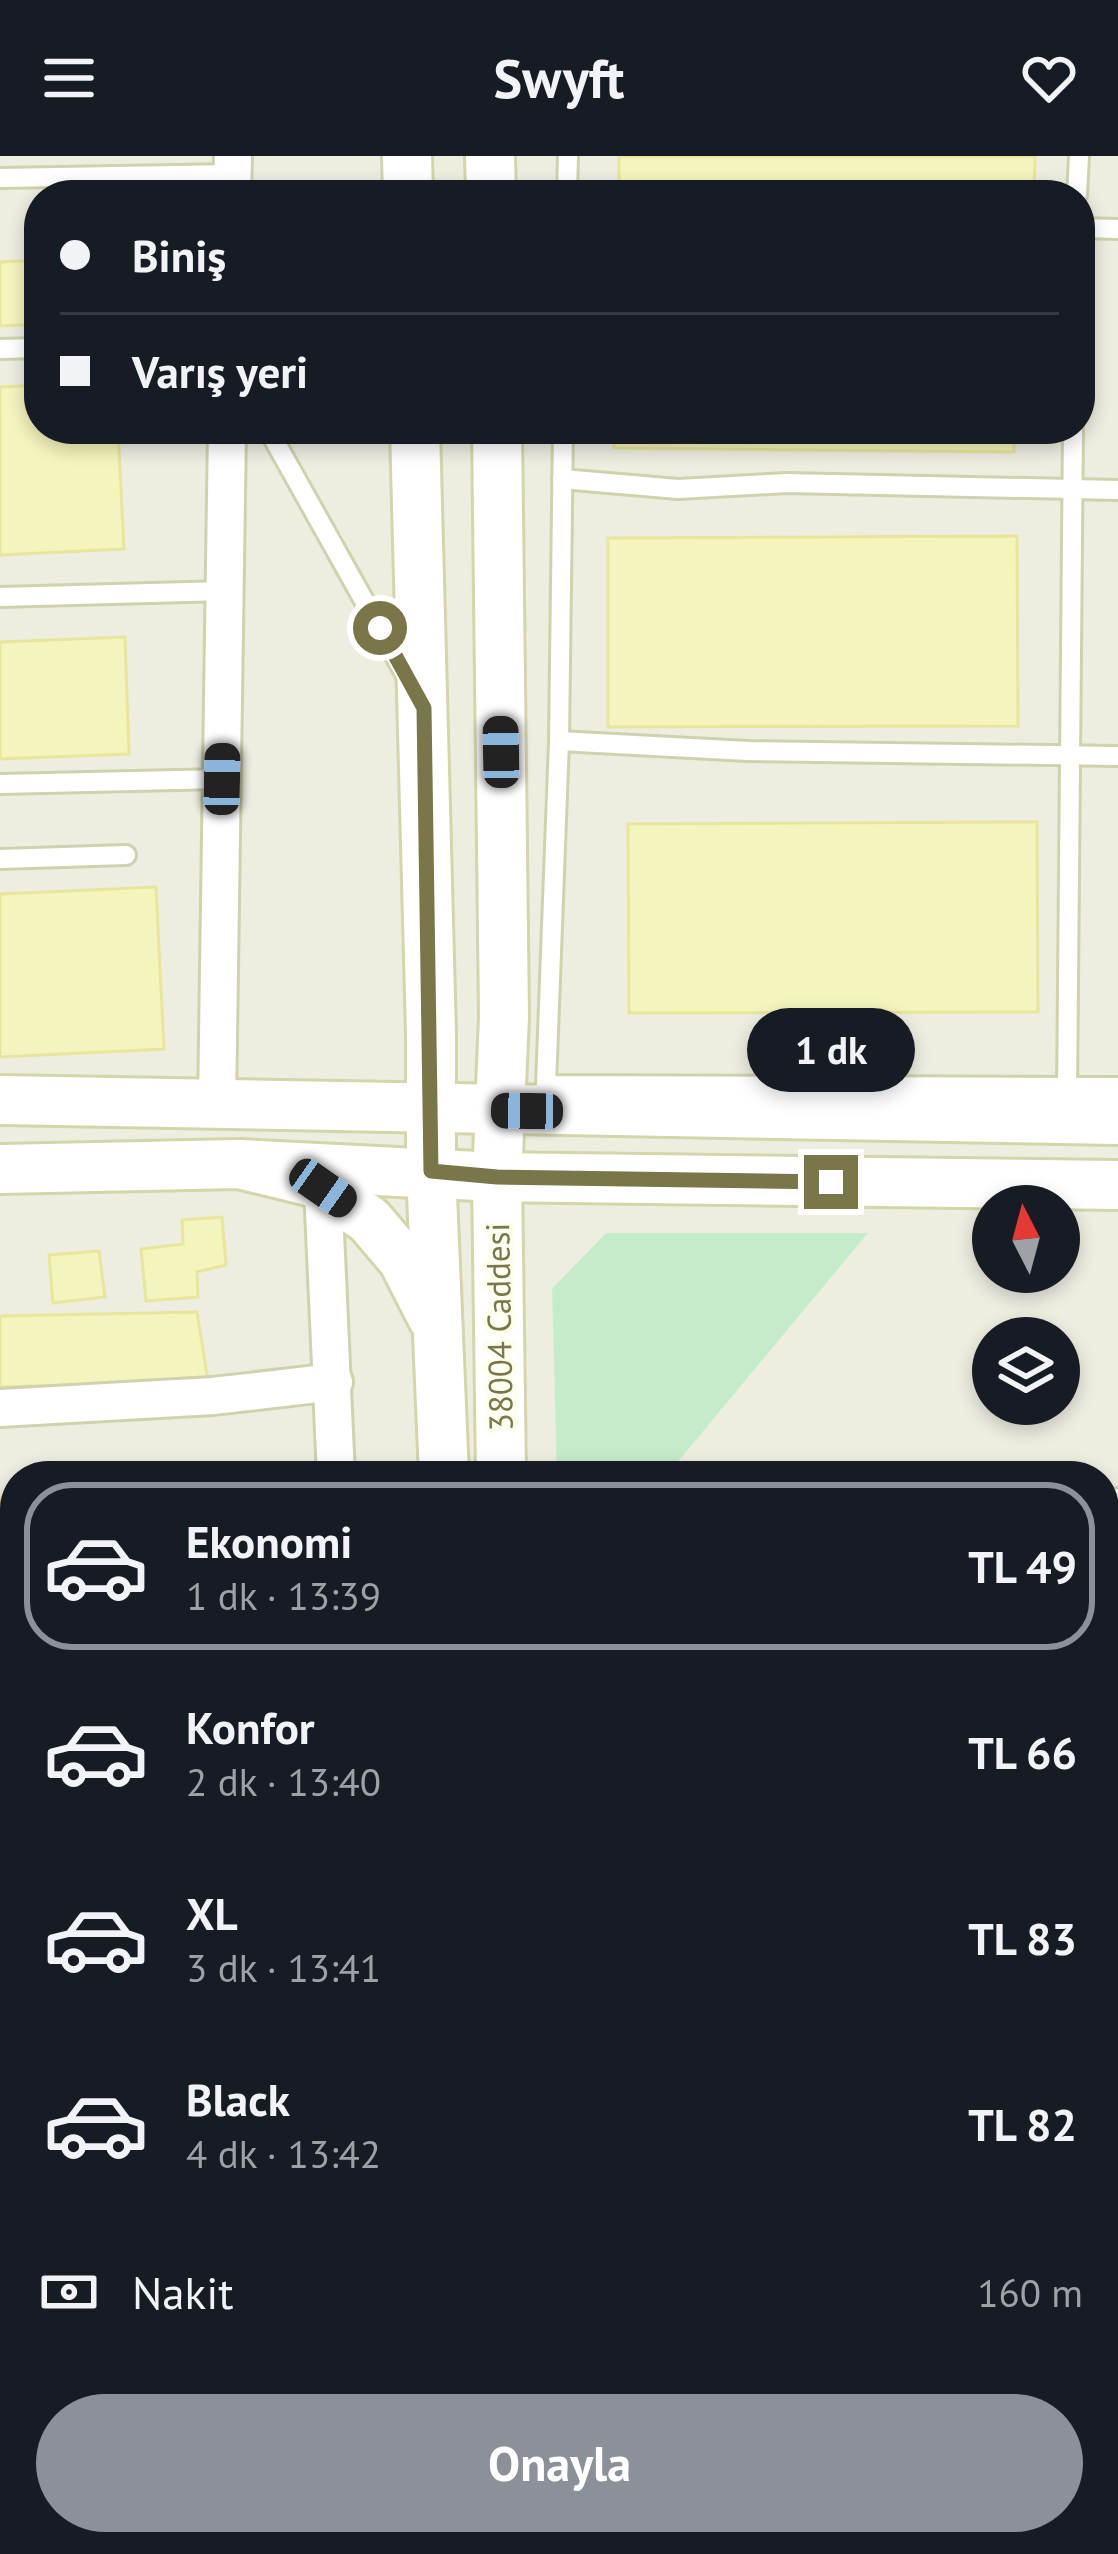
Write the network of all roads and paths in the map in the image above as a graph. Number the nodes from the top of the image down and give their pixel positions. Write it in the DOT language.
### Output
graph roads {
  1 [pos="233,175"];
  2 [pos="0,178"];
  3 [pos="227,444"];
  4 [pos="276,444"];
  5 [pos="415,444"];
  6 [pos="496,444"];
  7 [pos="563,444"];
  8 [pos="1073,444"];
  9 [pos="562,479"];
  10 [pos="1072,489"];
  11 [pos="1118,490"];
  12 [pos="225,591"];
  13 [pos="0,597"];
  14 [pos="424,708"];
  15 [pos="559,741"];
  16 [pos="1072,755"];
  17 [pos="1118,756"];
  18 [pos="222,779"];
  19 [pos="0,784"];
  20 [pos="126,855"];
  21 [pos="0,859"];
  22 [pos="1118,1087"];
  23 [pos="0,1100"];
  24 [pos="1067,1103"];
  25 [pos="217,1105"];
  26 [pos="430,1109"];
  27 [pos="500,1110"];
  28 [pos="1118,1120"];
  29 [pos="238,1165"];
  30 [pos="0,1169"];
  31 [pos="431,1171"];
  32 [pos="497,1177"];
  33 [pos="1118,1185"];
  34 [pos="323,1188"];
  35 [pos="438,1329"];
  36 [pos="334,1382"];
  37 [pos="0,1408"];
  38 [pos="336,1461"];
  39 [pos="443,1461"];
  40 [pos="501,1461"];
  1 -- 2 [label="lane"];
  3 -- 12 [label="street"];
  4 -- 14 [label="lane"];
  5 -- 14 [label="street, 38004 Caddesi"];
  6 -- 27 [label="street, 38004 Caddesi"];
  7 -- 9 [label="lane"];
  8 -- 10 [label="lane"];
  9 -- 10 [label="lane"];
  9 -- 15 [label="lane"];
  10 -- 11 [label="lane"];
  10 -- 16 [label="lane"];
  12 -- 13 [label="lane"];
  12 -- 18 [label="street"];
  14 -- 26 [label="street, 38004 Caddesi"];
  15 -- 16 [label="lane"];
  15 -- 24 [label="lane"];
  16 -- 17 [label="lane"];
  16 -- 24 [label="lane"];
  18 -- 19 [label="lane"];
  18 -- 25 [label="street"];
  20 -- 21 [label="lane"];
  22 -- 24 [label="lane"];
  23 -- 25 [label="street"];
  24 -- 27 [label="street"];
  24 -- 28 [label="street"];
  25 -- 26 [label="street"];
  26 -- 27 [label="street"];
  26 -- 31 [label="street, 38004 Caddesi"];
  27 -- 32 [label="street, 38004 Caddesi"];
  29 -- 30 [label="street"];
  29 -- 31 [label="street"];
  29 -- 34 [label="street"];
  31 -- 32 [label="street"];
  31 -- 35 [label="street, 38004 Caddesi"];
  32 -- 33 [label="street"];
  32 -- 40 [label="street, 38004 Caddesi"];
  34 -- 35 [label="street"];
  34 -- 36 [label="street"];
  35 -- 39 [label="street, 38004 Caddesi"];
  36 -- 37 [label="street"];
  36 -- 38 [label="street"];
}
